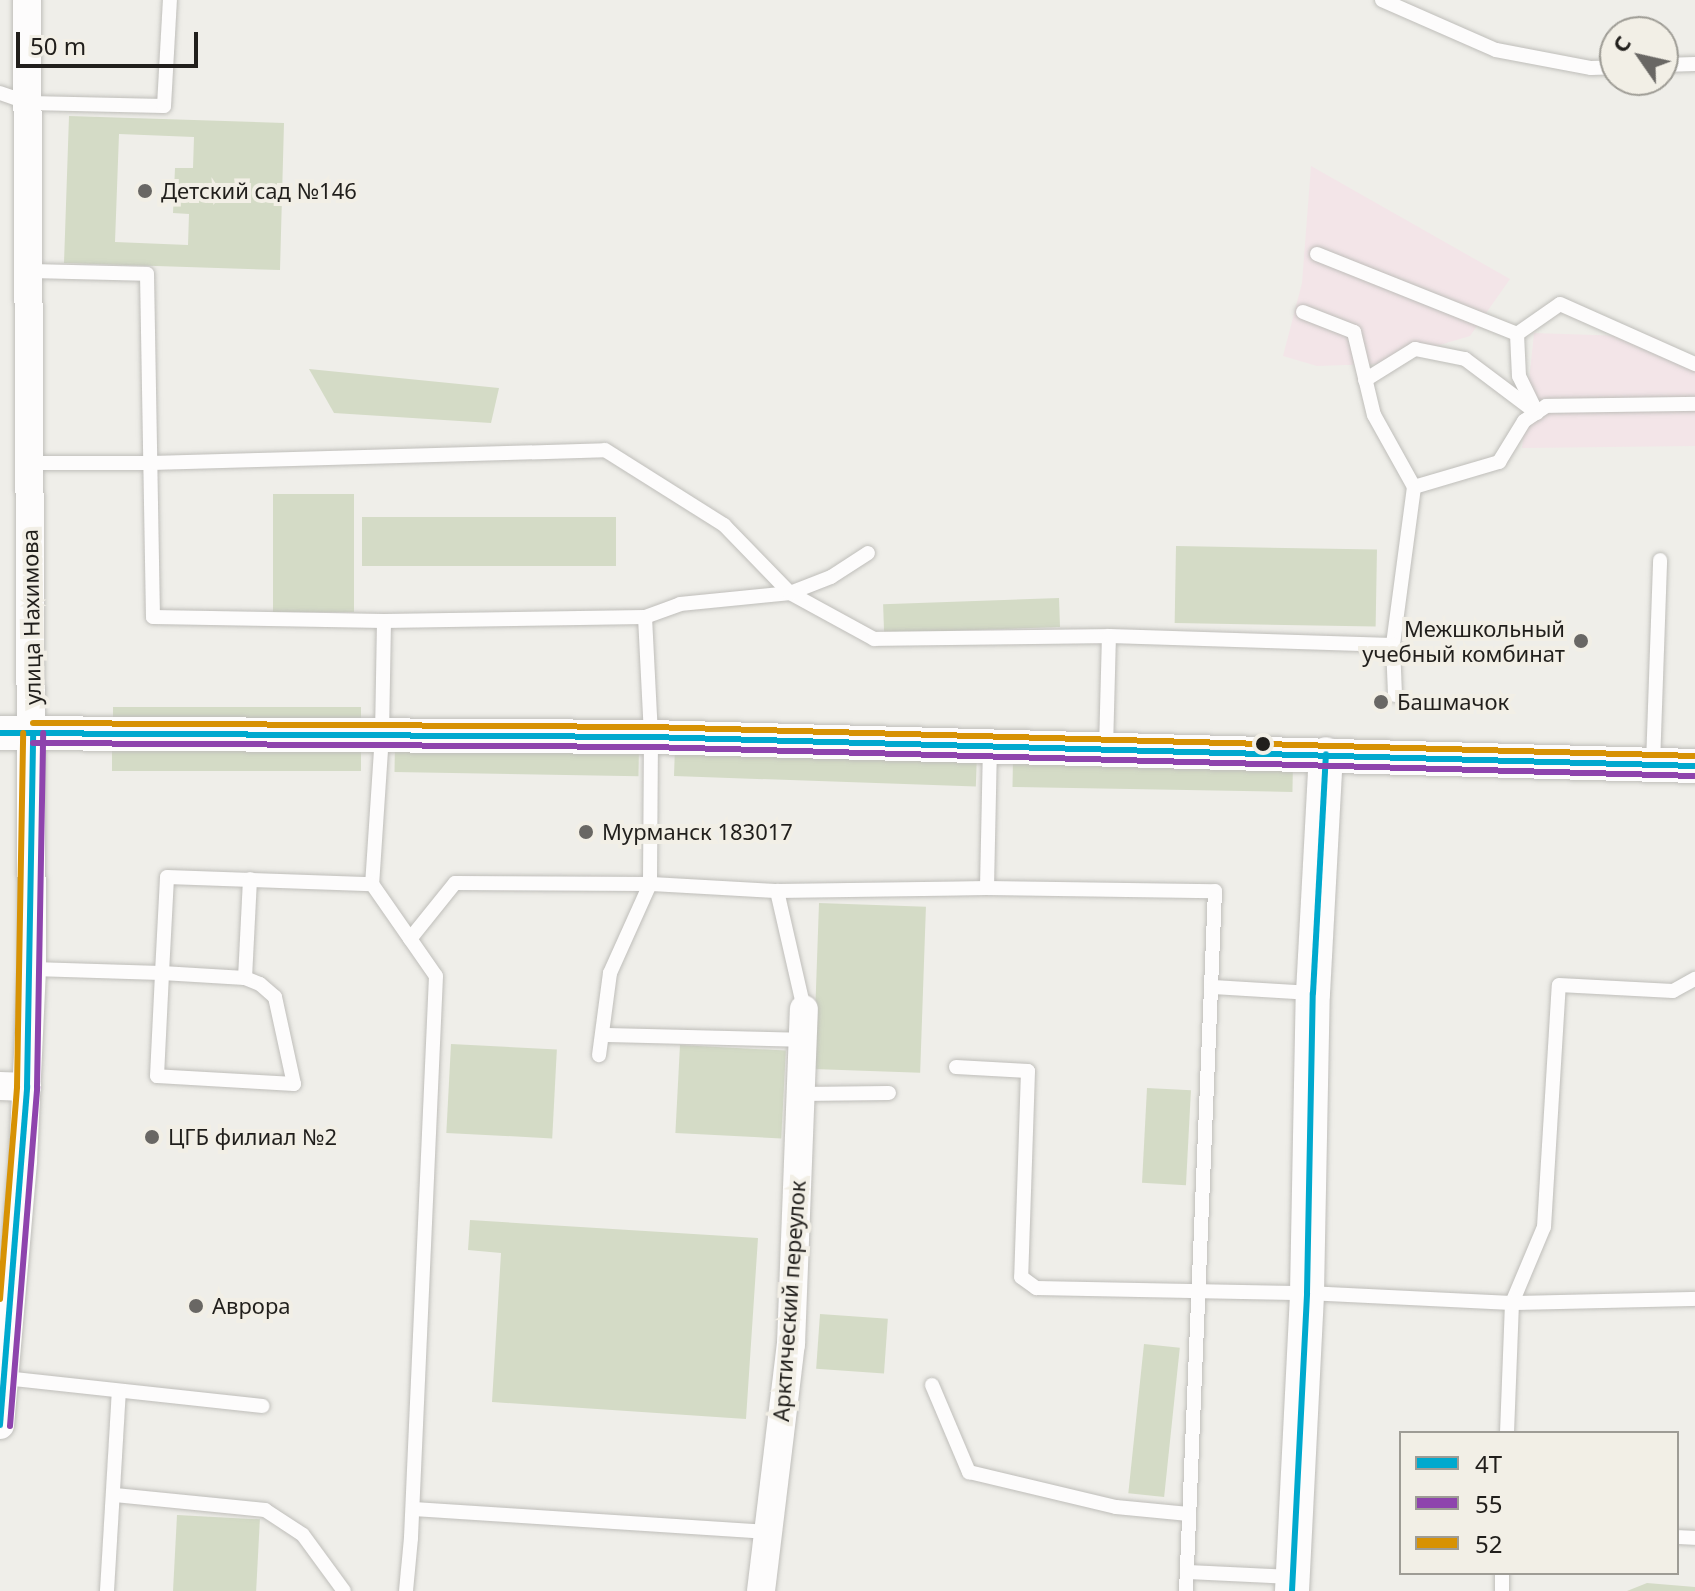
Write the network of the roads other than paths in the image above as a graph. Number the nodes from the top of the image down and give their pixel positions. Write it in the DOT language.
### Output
graph roads {
  1 [pos="27,0"];
  2 [pos="170,0"];
  3 [pos="1382,0"];
  4 [pos="1599,68"];
  5 [pos="0,93"];
  6 [pos="29,103"];
  7 [pos="1317,254"];
  8 [pos="28,271"];
  9 [pos="1303,312"];
  10 [pos="13,325"];
  11 [pos="1517,334"];
  12 [pos="1695,364"];
  13 [pos="1365,380"];
  14 [pos="1695,404"];
  15 [pos="1537,413"];
  16 [pos="28,463"];
  17 [pos="151,463"];
  18 [pos="1414,487"];
  19 [pos="868,553"];
  20 [pos="1660,560"];
  21 [pos="790,593"];
  22 [pos="645,617"];
  23 [pos="384,621"];
  24 [pos="1109,636"];
  25 [pos="1393,645"];
  26 [pos="1395,695"];
  27 [pos="16,733"];
  28 [pos="382,735"];
  29 [pos="651,737"];
  30 [pos="990,746"];
  31 [pos="1106,749"];
  32 [pos="1326,754"];
  33 [pos="1653,764"];
  34 [pos="1695,766"];
  35 [pos="250,879"];
  36 [pos="372,884"];
  37 [pos="650,884"];
  38 [pos="987,888"];
  39 [pos="777,891"];
  40 [pos="410,939"];
  41 [pos="32,969"];
  42 [pos="162,973"];
  43 [pos="245,978"];
  44 [pos="1695,979"];
  45 [pos="1212,987"];
  46 [pos="1313,993"];
  47 [pos="804,1009"];
  48 [pos="604,1035"];
  49 [pos="802,1040"];
  50 [pos="599,1055"];
  51 [pos="956,1067"];
  52 [pos="14,1086"];
  53 [pos="889,1093"];
  54 [pos="801,1094"];
  55 [pos="1199,1290"];
  56 [pos="1307,1293"];
  57 [pos="1695,1299"];
  58 [pos="1512,1303"];
  59 [pos="5,1378"];
  60 [pos="932,1385"];
  61 [pos="119,1391"];
  62 [pos="262,1406"];
  63 [pos="0,1425"];
  64 [pos="1507,1431"];
  65 [pos="115,1495"];
  66 [pos="413,1509"];
  67 [pos="1189,1514"];
  68 [pos="769,1532"];
  69 [pos="1188,1572"];
  70 [pos="1293,1584"];
  71 [pos="107,1591"];
  72 [pos="344,1591"];
  73 [pos="406,1591"];
  74 [pos="761,1591"];
  75 [pos="1186,1591"];
  1 -- 6 [label="street, улица Нахимова"];
  2 -- 6 [label="lane"];
  3 -- 4 [label="lane"];
  5 -- 6 [label="lane"];
  6 -- 8 [label="street, улица Нахимова"];
  7 -- 11 [label="lane"];
  8 -- 10 [label="street, улица Нахимова"];
  8 -- 17 [label="lane"];
  9 -- 13 [label="lane"];
  10 -- 16 [label="street, улица Нахимова"];
  11 -- 12 [label="lane"];
  11 -- 15 [label="lane"];
  13 -- 15 [label="lane"];
  13 -- 18 [label="lane"];
  14 -- 15 [label="lane"];
  15 -- 18 [label="lane"];
  16 -- 17 [label="lane"];
  16 -- 27 [label="street, улица Нахимова"];
  17 -- 21 [label="lane"];
  17 -- 23 [label="lane"];
  18 -- 25 [label="lane"];
  19 -- 21 [label="lane"];
  20 -- 33 [label="lane"];
  21 -- 22 [label="lane"];
  21 -- 24 [label="lane"];
  22 -- 23 [label="lane"];
  22 -- 29 [label="lane"];
  23 -- 28 [label="lane"];
  24 -- 25 [label="lane"];
  24 -- 31 [label="lane"];
  25 -- 26 [label="lane"];
  27 -- 28 [label="street"];
  27 -- 41 [label="street, улица Нахимова"];
  28 -- 29 [label="street"];
  28 -- 36 [label="lane"];
  29 -- 30 [label="street"];
  29 -- 37 [label="lane"];
  30 -- 31 [label="street"];
  30 -- 38 [label="lane"];
  31 -- 32 [label="street"];
  32 -- 33 [label="street"];
  32 -- 46 [label="street"];
  33 -- 34 [label="street"];
  35 -- 36 [label="lane"];
  35 -- 42 [label="lane"];
  35 -- 43 [label="lane"];
  36 -- 40 [label="lane"];
  37 -- 39 [label="lane"];
  37 -- 40 [label="lane"];
  37 -- 48 [label="lane"];
  38 -- 39 [label="lane"];
  38 -- 45 [label="lane"];
  39 -- 47 [label="lane"];
  40 -- 66 [label="lane"];
  41 -- 42 [label="lane"];
  41 -- 52 [label="street, улица Нахимова"];
  42 -- 43 [label="lane"];
  42 -- 43 [label="lane"];
  44 -- 58 [label="lane"];
  45 -- 46 [label="lane"];
  45 -- 55 [label="lane"];
  46 -- 56 [label="street"];
  47 -- 49 [label="street, Арктический переулок"];
  48 -- 49 [label="lane"];
  48 -- 50 [label="lane"];
  49 -- 54 [label="street, Арктический переулок"];
  51 -- 55 [label="lane"];
  52 -- 59 [label="street, улица Нахимова"];
  53 -- 54 [label="lane"];
  54 -- 68 [label="street, Арктический переулок"];
  55 -- 56 [label="lane"];
  55 -- 67 [label="lane"];
  56 -- 58 [label="lane"];
  56 -- 70 [label="street"];
  57 -- 58 [label="lane"];
  58 -- 64 [label="lane"];
  59 -- 61 [label="lane"];
  59 -- 63 [label="street, улица Нахимова"];
  60 -- 67 [label="lane"];
  61 -- 62 [label="lane"];
  61 -- 65 [label="lane"];
  65 -- 71 [label="lane"];
  65 -- 72 [label="lane"];
  66 -- 68 [label="lane"];
  66 -- 73 [label="lane"];
  67 -- 69 [label="lane"];
  68 -- 74 [label="street, Арктический переулок"];
  69 -- 70 [label="lane"];
  69 -- 75 [label="lane"];
}
